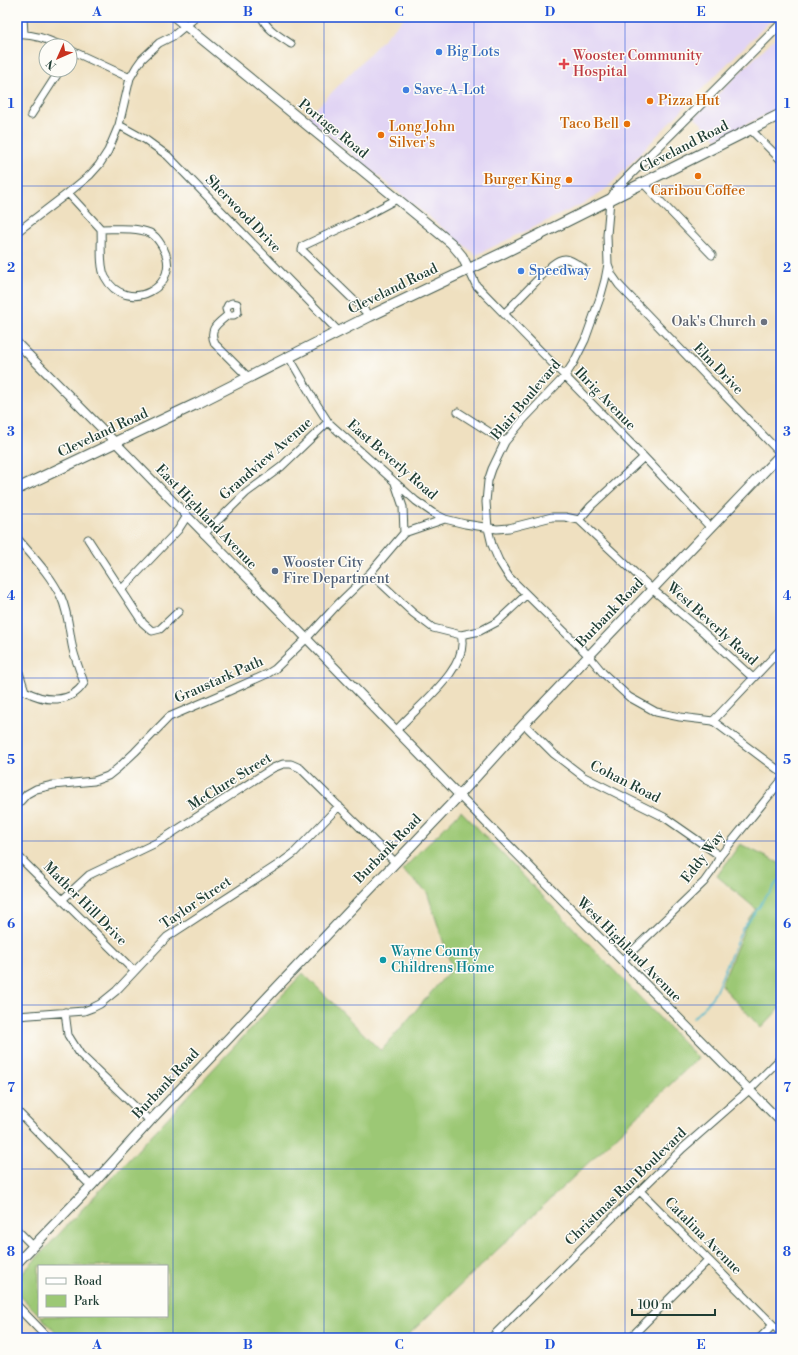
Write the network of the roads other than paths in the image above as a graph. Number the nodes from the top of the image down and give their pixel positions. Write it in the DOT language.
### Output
graph roads {
  1 [pos="22,17"];
  2 [pos="175,17"];
  3 [pos="196,17"];
  4 [pos="262,17"];
  5 [pos="781,24"];
  6 [pos="186,26"];
  7 [pos="20,35"];
  8 [pos="40,38"];
  9 [pos="291,44"];
  10 [pos="78,54"];
  11 [pos="55,78"];
  12 [pos="130,78"];
  13 [pos="781,114"];
  14 [pos="31,115"];
  15 [pos="119,125"];
  16 [pos="750,129"];
  17 [pos="781,160"];
  18 [pos="643,183"];
  19 [pos="68,193"];
  20 [pos="397,199"];
  21 [pos="610,200"];
  22 [pos="18,229"];
  23 [pos="101,229"];
  24 [pos="712,255"];
  25 [pos="608,264"];
  26 [pos="468,268"];
  27 [pos="584,268"];
  28 [pos="504,314"];
  29 [pos="228,315"];
  30 [pos="370,316"];
  31 [pos="339,332"];
  32 [pos="17,343"];
  33 [pos="288,358"];
  34 [pos="565,376"];
  35 [pos="248,377"];
  36 [pos="458,412"];
  37 [pos="328,422"];
  38 [pos="505,442"];
  39 [pos="116,443"];
  40 [pos="781,454"];
  41 [pos="644,457"];
  42 [pos="394,480"];
  43 [pos="17,489"];
  44 [pos="187,516"];
  45 [pos="445,519"];
  46 [pos="579,520"];
  47 [pos="488,528"];
  48 [pos="711,528"];
  49 [pos="404,533"];
  50 [pos="204,534"];
  51 [pos="17,538"];
  52 [pos="88,540"];
  53 [pos="370,573"];
  54 [pos="122,589"];
  55 [pos="652,589"];
  56 [pos="526,594"];
  57 [pos="179,611"];
  58 [pos="461,634"];
  59 [pos="306,639"];
  60 [pos="781,649"];
  61 [pos="589,656"];
  62 [pos="17,666"];
  63 [pos="754,678"];
  64 [pos="713,721"];
  65 [pos="524,724"];
  66 [pos="396,731"];
  67 [pos="781,772"];
  68 [pos="781,780"];
  69 [pos="459,795"];
  70 [pos="17,804"];
  71 [pos="339,806"];
  72 [pos="17,855"];
  73 [pos="720,856"];
  74 [pos="395,862"];
  75 [pos="62,900"];
  76 [pos="622,961"];
  77 [pos="134,971"];
  78 [pos="66,1012"];
  79 [pos="17,1016"];
  80 [pos="781,1058"];
  81 [pos="749,1090"];
  82 [pos="17,1111"];
  83 [pos="150,1121"];
  84 [pos="781,1122"];
  85 [pos="91,1186"];
  86 [pos="640,1191"];
  87 [pos="17,1230"];
  88 [pos="33,1246"];
  89 [pos="708,1260"];
  90 [pos="17,1263"];
  91 [pos="17,1306"];
  92 [pos="772,1326"];
  93 [pos="781,1333"];
  94 [pos="48,1338"];
  95 [pos="491,1338"];
  96 [pos="630,1338"];
  97 [pos="760,1338"];
  1 -- 7 [label="street"];
  2 -- 6 [label="main road, Portage Road"];
  3 -- 6 [label="street"];
  4 -- 9 [label="street"];
  5 -- 21 [label="street"];
  6 -- 12 [label="street"];
  6 -- 20 [label="main road, Portage Road"];
  7 -- 8 [label="street"];
  10 -- 12 [label="street"];
  11 -- 14 [label="street"];
  12 -- 15 [label="street"];
  13 -- 16 [label="main road, Cleveland Road"];
  15 -- 19 [label="street"];
  15 -- 31 [label="street, Sherwood Drive"];
  16 -- 17 [label="street"];
  16 -- 18 [label="main road, Cleveland Road"];
  18 -- 21 [label="main road, Cleveland Road"];
  18 -- 24 [label="street"];
  19 -- 22 [label="street"];
  19 -- 23 [label="street"];
  20 -- 26 [label="main road, Portage Road"];
  20 -- 30 [label="street"];
  21 -- 25 [label="street, Blair Boulevard"];
  21 -- 26 [label="main road, Cleveland Road"];
  23 -- 23 [label="street"];
  25 -- 34 [label="street, Blair Boulevard"];
  25 -- 40 [label="street, Elm Drive"];
  26 -- 28 [label="street, Ihrig Avenue"];
  26 -- 30 [label="main road, Cleveland Road"];
  27 -- 28 [label="street"];
  28 -- 34 [label="street, Ihrig Avenue"];
  29 -- 35 [label="street"];
  30 -- 31 [label="main road, Cleveland Road"];
  31 -- 33 [label="main road, Cleveland Road"];
  32 -- 39 [label="street, East Highland Avenue"];
  33 -- 35 [label="main road, Cleveland Road"];
  33 -- 37 [label="street, East Beverly Road"];
  34 -- 38 [label="street, Blair Boulevard"];
  34 -- 41 [label="street, Ihrig Avenue"];
  35 -- 39 [label="main road, Cleveland Road"];
  36 -- 38 [label="street"];
  37 -- 42 [label="street, East Beverly Road"];
  37 -- 50 [label="street, Grandview Avenue"];
  38 -- 47 [label="street, Blair Boulevard"];
  39 -- 43 [label="main road, Cleveland Road"];
  39 -- 44 [label="street, East Highland Avenue"];
  40 -- 48 [label="main road, Burbank Road"];
  41 -- 46 [label="street"];
  41 -- 48 [label="street, Ihrig Avenue"];
  42 -- 45 [label="street, East Beverly Road"];
  42 -- 49 [label="street"];
  44 -- 50 [label="street, East Highland Avenue"];
  44 -- 54 [label="street"];
  45 -- 47 [label="street, East Beverly Road"];
  45 -- 49 [label="street"];
  46 -- 47 [label="street, East Beverly Road"];
  46 -- 55 [label="street"];
  47 -- 56 [label="street, Blair Boulevard"];
  48 -- 55 [label="main road, Burbank Road"];
  49 -- 53 [label="street, Graustark Path"];
  50 -- 59 [label="street, East Highland Avenue"];
  51 -- 62 [label="street"];
  52 -- 54 [label="street"];
  53 -- 58 [label="street"];
  53 -- 59 [label="street, Graustark Path"];
  54 -- 57 [label="street"];
  55 -- 61 [label="main road, Burbank Road"];
  55 -- 63 [label="street, West Beverly Road"];
  56 -- 58 [label="street"];
  56 -- 61 [label="street, Blair Boulevard"];
  58 -- 66 [label="street"];
  59 -- 66 [label="street, East Highland Avenue"];
  59 -- 70 [label="street, Graustark Path"];
  60 -- 63 [label="street"];
  61 -- 64 [label="street, Blair Boulevard"];
  61 -- 65 [label="main road, Burbank Road"];
  63 -- 64 [label="street"];
  64 -- 67 [label="street"];
  65 -- 69 [label="main road, Burbank Road"];
  65 -- 73 [label="street, Cohan Road"];
  66 -- 69 [label="street, East Highland Avenue"];
  68 -- 73 [label="street, Eddy Way"];
  69 -- 74 [label="main road, Burbank Road"];
  69 -- 76 [label="street, West Highland Avenue"];
  71 -- 74 [label="street, McClure Street"];
  71 -- 75 [label="street, McClure Street"];
  71 -- 77 [label="street, Taylor Street"];
  72 -- 75 [label="street, Mather Hill Drive"];
  73 -- 76 [label="street, Eddy Way"];
  74 -- 83 [label="main road, Burbank Road"];
  75 -- 77 [label="street, Mather Hill Drive"];
  76 -- 81 [label="street, West Highland Avenue"];
  77 -- 78 [label="street, Taylor Street"];
  78 -- 79 [label="street, Taylor Street"];
  78 -- 83 [label="street"];
  80 -- 81 [label="street, Christmas Run Boulevard"];
  81 -- 84 [label="street, West Highland Avenue"];
  81 -- 86 [label="street, Christmas Run Boulevard"];
  82 -- 85 [label="street"];
  83 -- 85 [label="main road, Burbank Road"];
  85 -- 88 [label="main road, Burbank Road"];
  86 -- 89 [label="street, Catalina Avenue"];
  86 -- 95 [label="street, Christmas Run Boulevard"];
  87 -- 88 [label="street"];
  88 -- 90 [label="main road, Burbank Road"];
  89 -- 92 [label="street, Catalina Avenue"];
  89 -- 96 [label="street"];
  91 -- 94 [label="street"];
  92 -- 93 [label="street, Catalina Avenue"];
  92 -- 97 [label="street"];
}
